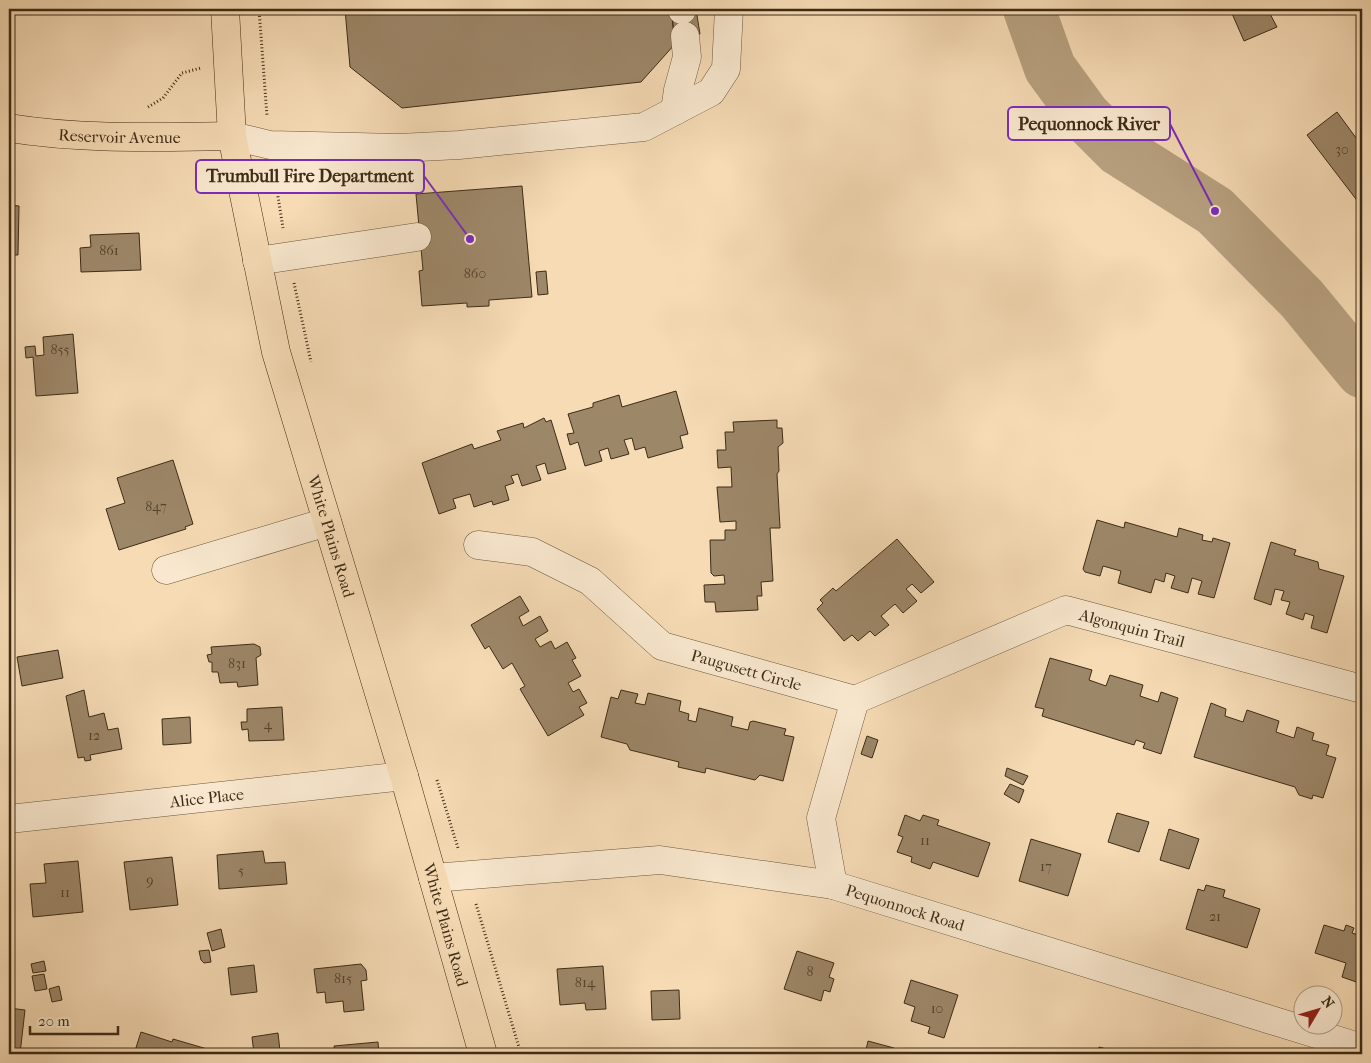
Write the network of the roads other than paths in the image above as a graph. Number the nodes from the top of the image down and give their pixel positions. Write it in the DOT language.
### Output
graph roads {
  1 [pos="225,9"];
  2 [pos="729,9"];
  3 [pos="685,36"];
  4 [pos="675,111"];
  5 [pos="9,128"];
  6 [pos="232,136"];
  7 [pos="417,237"];
  8 [pos="257,261"];
  9 [pos="327,522"];
  10 [pos="478,545"];
  11 [pos="166,570"];
  12 [pos="1362,689"];
  13 [pos="855,700"];
  14 [pos="404,776"];
  15 [pos="9,819"];
  16 [pos="433,878"];
  17 [pos="833,885"];
  18 [pos="1362,1048"];
  19 [pos="483,1054"];
  1 -- 6 [label="main road, White Plains Road"];
  2 -- 4 [label="street"];
  3 -- 4 [label="street"];
  4 -- 6 [label="street"];
  5 -- 6 [label="main road, Reservoir Avenue"];
  6 -- 8 [label="main road, White Plains Road"];
  7 -- 8 [label="street"];
  8 -- 9 [label="main road, White Plains Road"];
  9 -- 11 [label="street"];
  9 -- 14 [label="main road, White Plains Road"];
  10 -- 13 [label="street, Paugusett Circle"];
  12 -- 13 [label="street, Algonquin Trail"];
  13 -- 17 [label="street"];
  14 -- 15 [label="street, Alice Place"];
  14 -- 16 [label="main road, White Plains Road"];
  16 -- 17 [label="street, Pequonnock Road"];
  16 -- 19 [label="main road, White Plains Road"];
  17 -- 18 [label="street, Pequonnock Road"];
}
